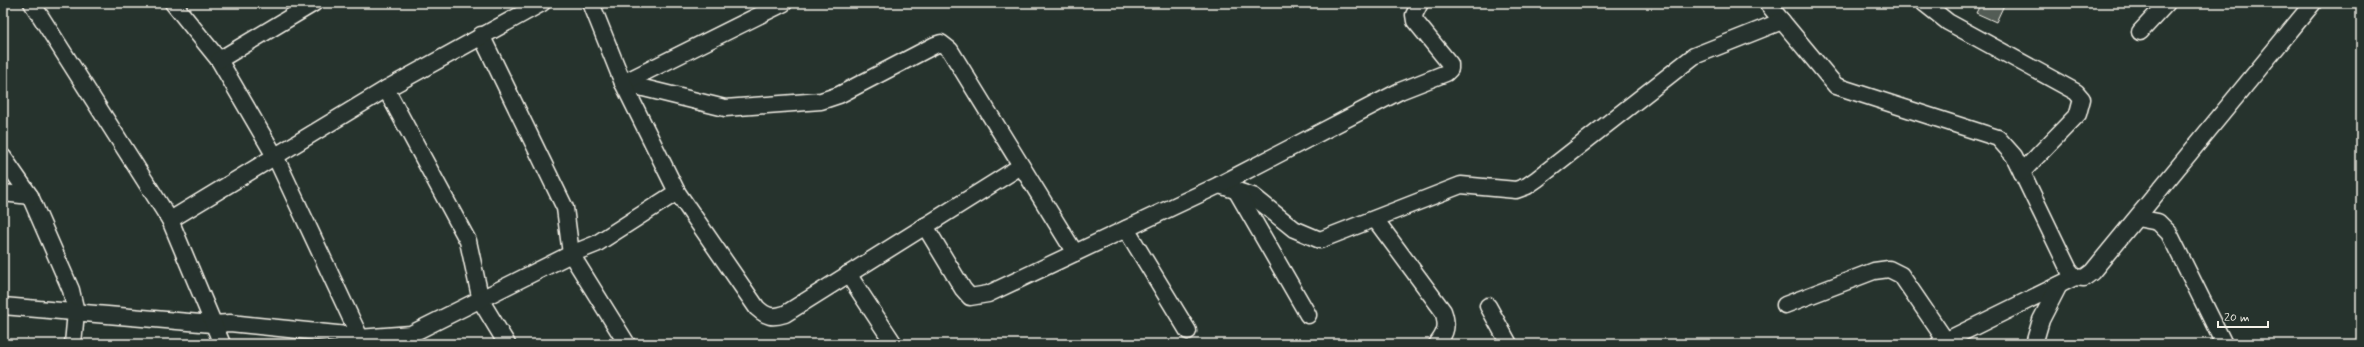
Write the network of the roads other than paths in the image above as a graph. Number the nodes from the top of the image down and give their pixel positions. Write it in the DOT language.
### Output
graph roads {
  1 [pos="32,3"];
  2 [pos="173,3"];
  3 [pos="314,3"];
  4 [pos="542,3"];
  5 [pos="591,3"];
  6 [pos="784,3"];
  7 [pos="1420,3"];
  8 [pos="1767,3"];
  9 [pos="1924,3"];
  10 [pos="2313,3"];
  11 [pos="2166,4"];
  12 [pos="1782,21"];
  13 [pos="2140,32"];
  14 [pos="481,35"];
  15 [pos="219,60"];
  16 [pos="623,83"];
  17 [pos="386,89"];
  18 [pos="3,157"];
  19 [pos="276,158"];
  20 [pos="1021,166"];
  21 [pos="2022,172"];
  22 [pos="1219,185"];
  23 [pos="1236,190"];
  24 [pos="677,192"];
  25 [pos="3,193"];
  26 [pos="30,196"];
  27 [pos="2137,218"];
  28 [pos="1375,219"];
  29 [pos="170,220"];
  30 [pos="925,226"];
  31 [pos="1126,229"];
  32 [pos="1075,253"];
  33 [pos="571,254"];
  34 [pos="848,274"];
  35 [pos="2075,277"];
  36 [pos="2059,285"];
  37 [pos="481,301"];
  38 [pos="1785,305"];
  39 [pos="3,306"];
  40 [pos="1488,306"];
  41 [pos="76,312"];
  42 [pos="1308,315"];
  43 [pos="212,324"];
  44 [pos="1188,331"];
  45 [pos="361,341"];
  46 [pos="1942,342"];
  47 [pos="73,344"];
  48 [pos="222,344"];
  49 [pos="507,344"];
  50 [pos="627,344"];
  51 [pos="894,344"];
  52 [pos="1437,344"];
  53 [pos="1509,344"];
  54 [pos="2034,344"];
  55 [pos="2224,344"];
  1 -- 29 [label="street"];
  2 -- 15 [label="street"];
  3 -- 15 [label="street"];
  4 -- 14 [label="street"];
  5 -- 16 [label="street"];
  6 -- 16 [label="street"];
  7 -- 22 [label="street"];
  8 -- 12 [label="street"];
  9 -- 21 [label="street"];
  10 -- 27 [label="street"];
  11 -- 13 [label="street"];
  12 -- 21 [label="street"];
  12 -- 28 [label="street"];
  14 -- 17 [label="street"];
  14 -- 33 [label="street"];
  15 -- 19 [label="street"];
  16 -- 20 [label="street"];
  16 -- 24 [label="street"];
  17 -- 19 [label="street"];
  17 -- 37 [label="street"];
  18 -- 26 [label="street"];
  19 -- 29 [label="street"];
  19 -- 45 [label="street"];
  20 -- 30 [label="street"];
  20 -- 32 [label="street"];
  21 -- 35 [label="street"];
  22 -- 23 [label="street"];
  22 -- 31 [label="street"];
  23 -- 28 [label="street"];
  23 -- 42 [label="street"];
  24 -- 33 [label="street"];
  24 -- 34 [label="street"];
  25 -- 26 [label="street"];
  26 -- 41 [label="street"];
  27 -- 35 [label="street"];
  27 -- 55 [label="street"];
  28 -- 52 [label="street"];
  29 -- 43 [label="street"];
  30 -- 32 [label="street"];
  30 -- 34 [label="street"];
  31 -- 32 [label="street"];
  31 -- 44 [label="street"];
  33 -- 37 [label="street"];
  33 -- 50 [label="street"];
  34 -- 51 [label="street"];
  35 -- 36 [label="street"];
  36 -- 46 [label="street"];
  36 -- 54 [label="street"];
  37 -- 45 [label="street"];
  37 -- 49 [label="street"];
  38 -- 46 [label="street"];
  39 -- 41 [label="street"];
  40 -- 53 [label="street"];
  41 -- 43 [label="street"];
  41 -- 47 [label="street"];
  43 -- 45 [label="street"];
  43 -- 48 [label="street"];
}
